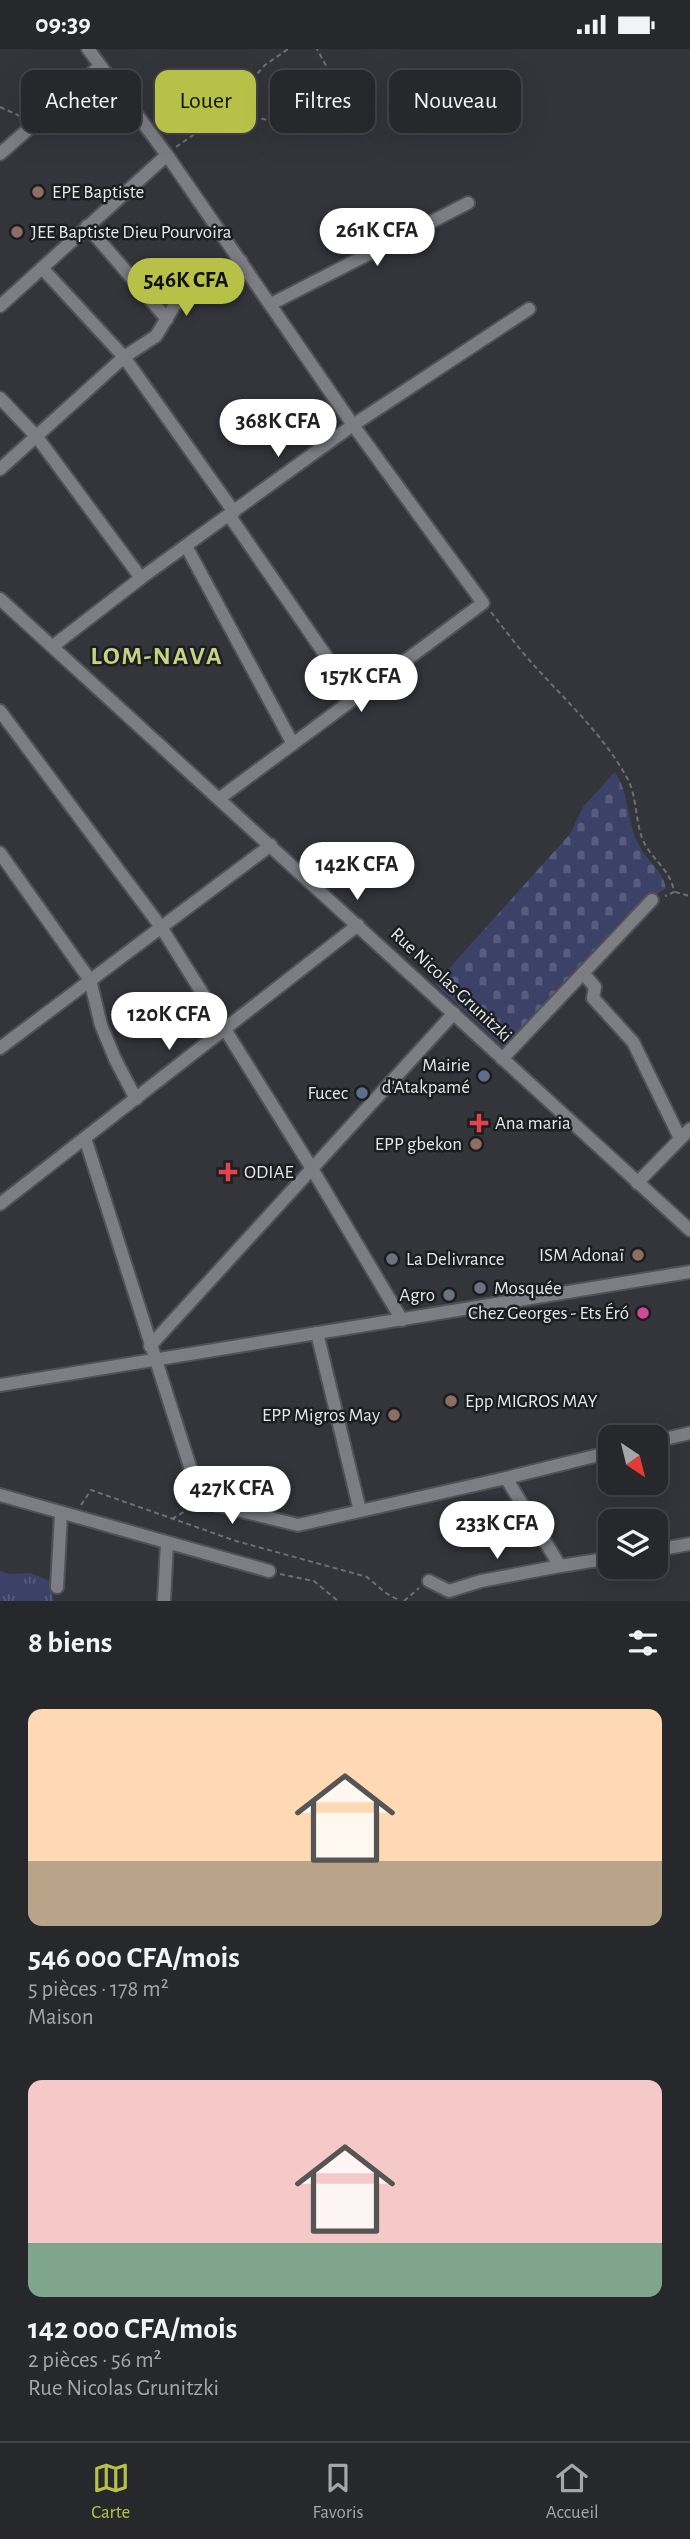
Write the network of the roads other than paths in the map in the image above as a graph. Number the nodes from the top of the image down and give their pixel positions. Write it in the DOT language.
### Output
graph roads {
  1 [pos="88,49"];
  2 [pos="100,66"];
  3 [pos="0,154"];
  4 [pos="167,155"];
  5 [pos="467,203"];
  6 [pos="87,226"];
  7 [pos="241,261"];
  8 [pos="42,268"];
  9 [pos="271,304"];
  10 [pos="0,306"];
  11 [pos="529,309"];
  12 [pos="167,319"];
  13 [pos="124,357"];
  14 [pos="0,398"];
  15 [pos="353,425"];
  16 [pos="37,437"];
  17 [pos="0,469"];
  18 [pos="231,513"];
  19 [pos="186,546"];
  20 [pos="141,578"];
  21 [pos="0,599"];
  22 [pos="52,646"];
  23 [pos="355,698"];
  24 [pos="0,711"];
  25 [pos="293,744"];
  26 [pos="220,798"];
  27 [pos="271,845"];
  28 [pos="0,853"];
  29 [pos="652,900"];
  30 [pos="358,925"];
  31 [pos="161,927"];
  32 [pos="583,973"];
  33 [pos="90,980"];
  34 [pos="454,1013"];
  35 [pos="225,1029"];
  36 [pos="0,1048"];
  37 [pos="502,1059"];
  38 [pos="136,1098"];
  39 [pos="690,1129"];
  40 [pos="85,1138"];
  41 [pos="680,1138"];
  42 [pos="311,1167"];
  43 [pos="637,1183"];
  44 [pos="0,1204"];
  45 [pos="690,1230"];
  46 [pos="690,1272"];
  47 [pos="402,1320"];
  48 [pos="317,1333"];
  49 [pos="152,1352"];
  50 [pos="0,1385"];
  51 [pos="690,1433"];
  52 [pos="668,1438"];
  53 [pos="598,1456"];
  54 [pos="506,1478"];
  55 [pos="0,1495"];
  56 [pos="360,1511"];
  57 [pos="67,1515"];
  58 [pos="167,1543"];
  59 [pos="690,1545"];
  60 [pos="668,1548"];
  61 [pos="598,1559"];
  62 [pos="560,1566"];
  63 [pos="269,1571"];
  64 [pos="429,1581"];
  65 [pos="57,1587"];
  66 [pos="164,1601"];
  1 -- 2 [label="street"];
  2 -- 3 [label="street"];
  2 -- 4 [label="street"];
  4 -- 6 [label="street"];
  4 -- 7 [label="street"];
  5 -- 9 [label="street"];
  6 -- 8 [label="street"];
  6 -- 12 [label="street"];
  7 -- 9 [label="street"];
  7 -- 12 [label="street"];
  8 -- 10 [label="street"];
  8 -- 13 [label="street"];
  9 -- 15 [label="street"];
  11 -- 15 [label="street"];
  12 -- 13 [label="street"];
  13 -- 16 [label="street"];
  13 -- 18 [label="street"];
  14 -- 16 [label="street"];
  15 -- 18 [label="street"];
  15 -- 23 [label="street"];
  16 -- 17 [label="street"];
  16 -- 20 [label="street"];
  18 -- 19 [label="street"];
  18 -- 23 [label="street"];
  19 -- 20 [label="street"];
  19 -- 25 [label="street"];
  20 -- 22 [label="street"];
  21 -- 22 [label="street, Rue Nicolas Grunitzki"];
  22 -- 26 [label="street, Rue Nicolas Grunitzki"];
  23 -- 25 [label="street"];
  24 -- 31 [label="street"];
  25 -- 26 [label="street"];
  26 -- 27 [label="street, Rue Nicolas Grunitzki"];
  27 -- 30 [label="street, Rue Nicolas Grunitzki"];
  27 -- 31 [label="street"];
  28 -- 33 [label="street"];
  29 -- 32 [label="street"];
  30 -- 34 [label="street, Rue Nicolas Grunitzki"];
  30 -- 35 [label="street"];
  31 -- 33 [label="street"];
  31 -- 35 [label="street"];
  32 -- 37 [label="street"];
  32 -- 41 [label="street"];
  33 -- 36 [label="street"];
  33 -- 38 [label="street"];
  34 -- 37 [label="street, Rue Nicolas Grunitzki"];
  34 -- 42 [label="street"];
  35 -- 38 [label="street"];
  35 -- 42 [label="street"];
  37 -- 43 [label="street, Rue Nicolas Grunitzki"];
  38 -- 40 [label="street"];
  39 -- 41 [label="street"];
  40 -- 44 [label="street"];
  40 -- 49 [label="street"];
  41 -- 43 [label="street"];
  42 -- 47 [label="street"];
  42 -- 49 [label="street"];
  43 -- 45 [label="street, Rue Nicolas Grunitzki"];
  46 -- 47 [label="street"];
  47 -- 48 [label="street"];
  48 -- 49 [label="street"];
  48 -- 56 [label="street"];
  49 -- 50 [label="street"];
  49 -- 56 [label="street"];
  51 -- 52 [label="street"];
  53 -- 54 [label="street"];
  54 -- 56 [label="street"];
  54 -- 62 [label="street"];
  55 -- 57 [label="street"];
  57 -- 58 [label="street"];
  57 -- 65 [label="street"];
  58 -- 63 [label="street"];
  58 -- 66 [label="street"];
  59 -- 60 [label="street"];
  61 -- 62 [label="street"];
  62 -- 64 [label="street"];
}
